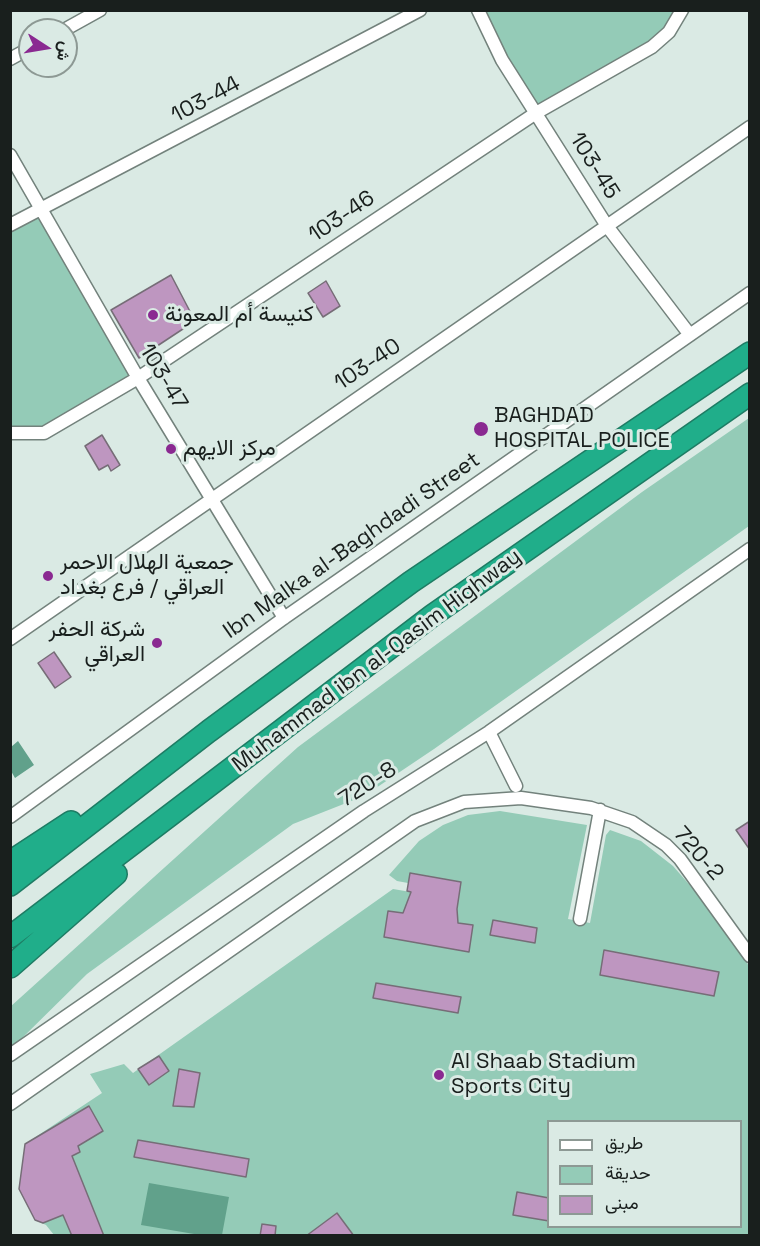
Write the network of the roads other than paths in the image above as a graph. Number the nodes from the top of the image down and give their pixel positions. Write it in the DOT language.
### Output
graph roads {
  1 [pos="100,10"];
  2 [pos="420,10"];
  3 [pos="478,10"];
  4 [pos="682,10"];
  5 [pos="78,22"];
  6 [pos="536,113"];
  7 [pos="750,127"];
  8 [pos="10,154"];
  9 [pos="40,210"];
  10 [pos="10,225"];
  11 [pos="607,226"];
  12 [pos="750,293"];
  13 [pos="690,335"];
  14 [pos="750,353"];
  15 [pos="138,378"];
  16 [pos="750,394"];
  17 [pos="10,433"];
  18 [pos="211,498"];
  19 [pos="750,549"];
  20 [pos="284,618"];
  21 [pos="10,639"];
  22 [pos="209,731"];
  23 [pos="489,732"];
  24 [pos="239,764"];
  25 [pos="516,786"];
  26 [pos="600,810"];
  27 [pos="10,817"];
  28 [pos="10,862"];
  29 [pos="10,885"];
  30 [pos="580,919"];
  31 [pos="10,938"];
  32 [pos="750,956"];
  33 [pos="10,967"];
  34 [pos="10,1055"];
  35 [pos="10,1104"];
  1 -- 5 [label="street"];
  2 -- 9 [label="street, 103-44"];
  3 -- 6 [label="street, 103-45"];
  4 -- 6 [label="street, 103-46"];
  6 -- 11 [label="street, 103-45"];
  6 -- 15 [label="street, 103-46"];
  7 -- 11 [label="street, 103-40"];
  8 -- 9 [label="street, 103-47"];
  9 -- 10 [label="street, 103-44"];
  9 -- 15 [label="street, 103-47"];
  11 -- 13 [label="street, 103-45"];
  11 -- 18 [label="street, 103-40"];
  12 -- 13 [label="street, Ibn Malka al-Baghdadi Street"];
  13 -- 20 [label="street, Ibn Malka al-Baghdadi Street"];
  14 -- 22 [label="highway, Muhammad ibn al-Qasim Highway"];
  15 -- 17 [label="street, 103-46"];
  15 -- 18 [label="street, 103-47"];
  16 -- 24 [label="highway, Muhammad ibn al-Qasim Highway"];
  18 -- 20 [label="street, 103-47"];
  18 -- 21 [label="street, 103-40"];
  19 -- 23 [label="street, 720-8"];
  20 -- 27 [label="street, Ibn Malka al-Baghdadi Street"];
  22 -- 28 [label="highway"];
  22 -- 29 [label="highway, Muhammad ibn al-Qasim Highway"];
  23 -- 25 [label="street"];
  23 -- 34 [label="street, 720-8"];
  24 -- 31 [label="highway, Muhammad ibn al-Qasim Highway"];
  24 -- 33 [label="highway"];
  26 -- 30 [label="street"];
  26 -- 32 [label="street, 720-2"];
  26 -- 35 [label="street, 720-2"];
}
